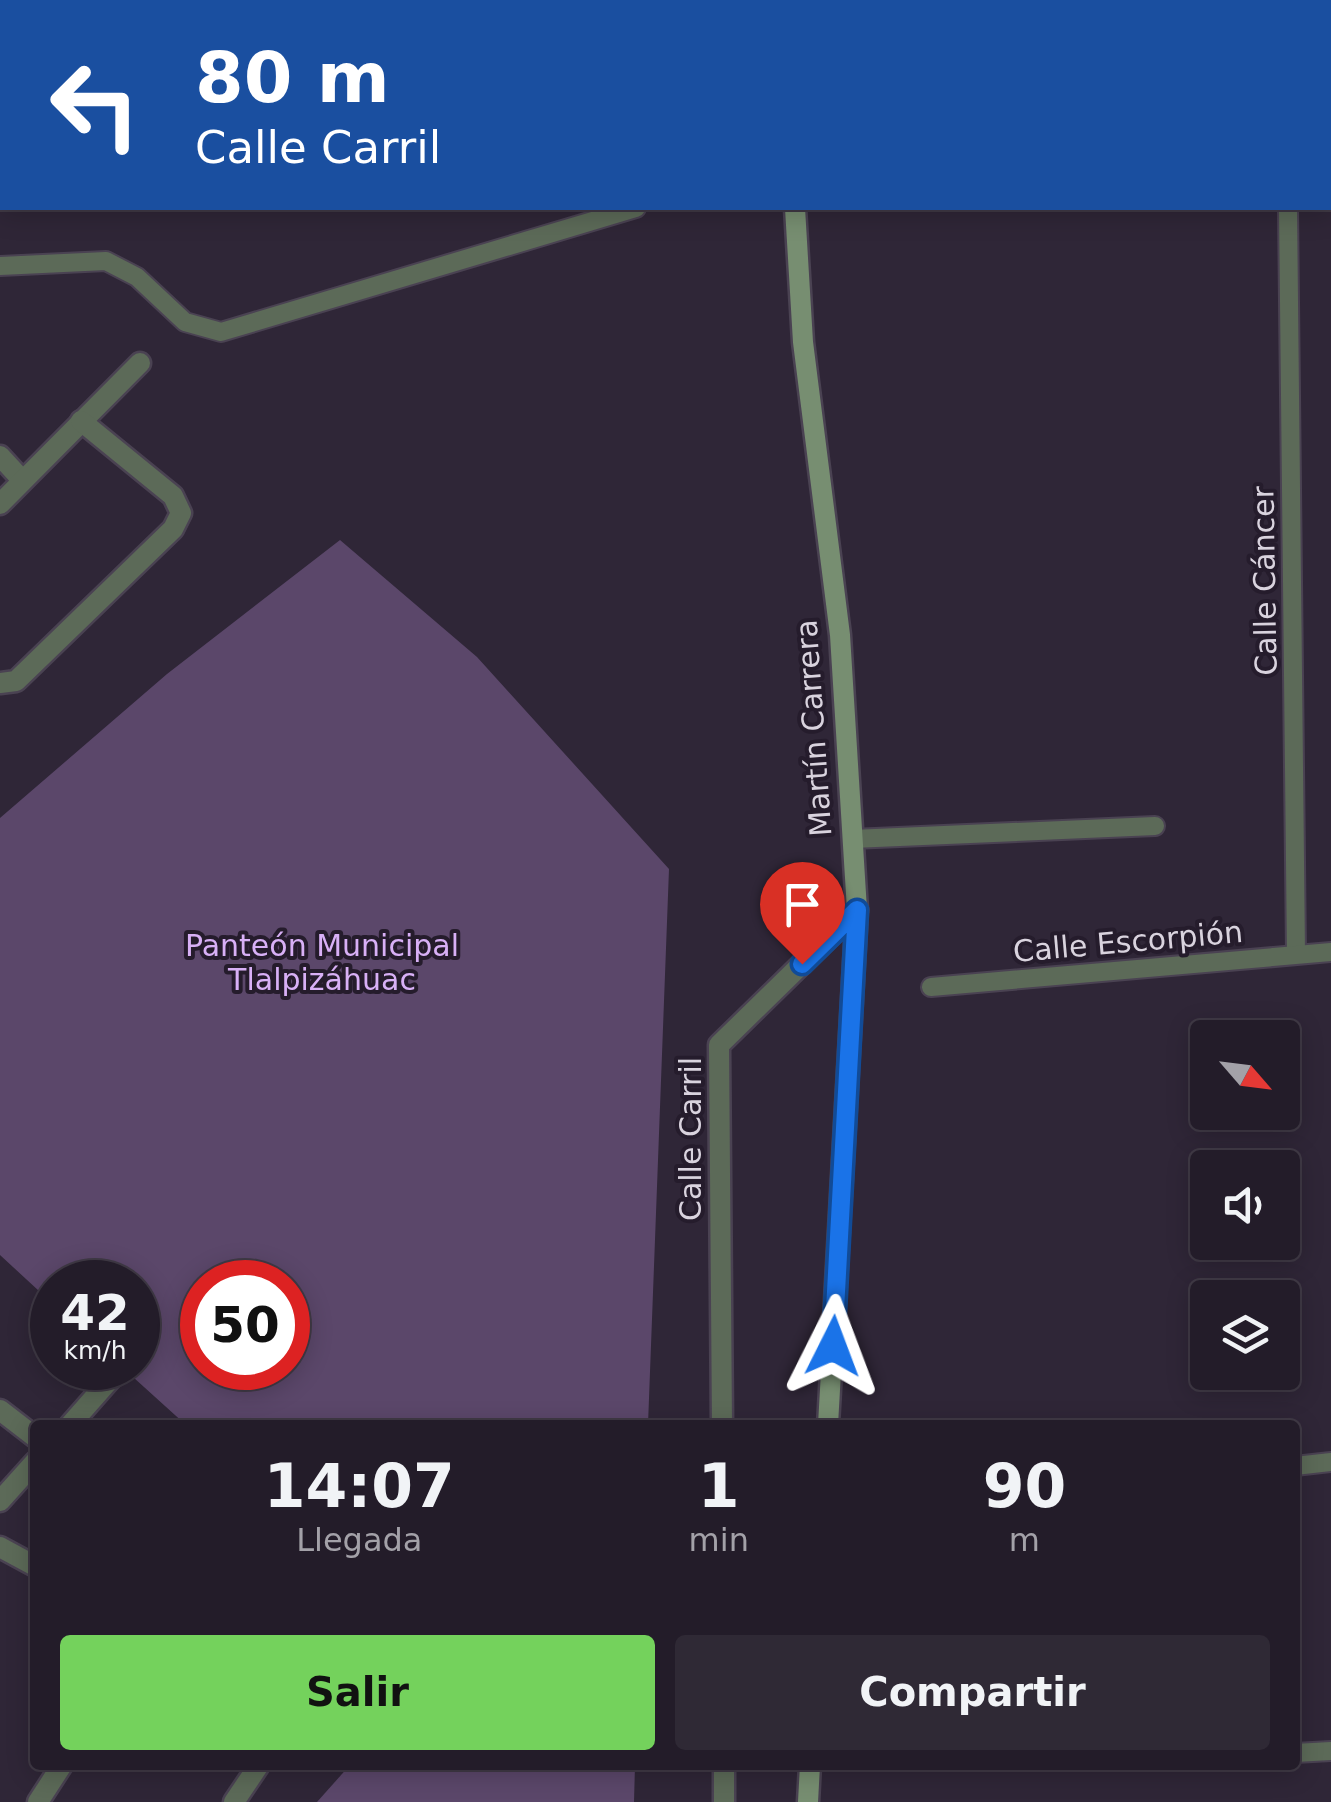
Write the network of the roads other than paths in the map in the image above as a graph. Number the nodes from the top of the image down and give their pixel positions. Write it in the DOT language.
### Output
graph roads {
  1 [pos="629,210"];
  2 [pos="795,210"];
  3 [pos="1288,210"];
  4 [pos="0,266"];
  5 [pos="140,364"];
  6 [pos="81,421"];
  7 [pos="0,456"];
  8 [pos="22,480"];
  9 [pos="0,504"];
  10 [pos="0,683"];
  11 [pos="1155,826"];
  12 [pos="852,840"];
  13 [pos="857,910"];
  14 [pos="1331,952"];
  15 [pos="1296,954"];
  16 [pos="931,987"];
  17 [pos="101,1390"];
  18 [pos="0,1410"];
  19 [pos="74,1420"];
  20 [pos="722,1420"];
  21 [pos="828,1420"];
  22 [pos="30,1433"];
  23 [pos="1331,1462"];
  24 [pos="1300,1465"];
  25 [pos="30,1467"];
  26 [pos="4,1490"];
  27 [pos="0,1547"];
  28 [pos="30,1563"];
  29 [pos="1331,1752"];
  30 [pos="1300,1753"];
  31 [pos="59,1770"];
  32 [pos="256,1770"];
  33 [pos="724,1770"];
  34 [pos="810,1770"];
  35 [pos="38,1802"];
  36 [pos="234,1802"];
  37 [pos="724,1802"];
  38 [pos="808,1802"];
  1 -- 4 [label="lane"];
  2 -- 12 [label="main road, Martín Carrera"];
  3 -- 15 [label="lane, Calle Cáncer"];
  5 -- 6 [label="street"];
  6 -- 8 [label="street"];
  6 -- 10 [label="street"];
  7 -- 8 [label="street"];
  8 -- 9 [label="street"];
  11 -- 12 [label="lane"];
  12 -- 13 [label="main road, Martín Carrera"];
  13 -- 20 [label="street, Calle Carril"];
  13 -- 21 [label="main road, Martín Carrera"];
  14 -- 15 [label="lane, Calle Escorpión"];
  15 -- 16 [label="lane, Calle Escorpión"];
  17 -- 19 [label="street"];
  18 -- 22 [label="street"];
  23 -- 24 [label="lane"];
  25 -- 26 [label="street"];
  27 -- 28 [label="street"];
  29 -- 30 [label="lane"];
  31 -- 35 [label="street"];
  32 -- 36 [label="street"];
  33 -- 37 [label="street"];
  34 -- 38 [label="main road"];
}
